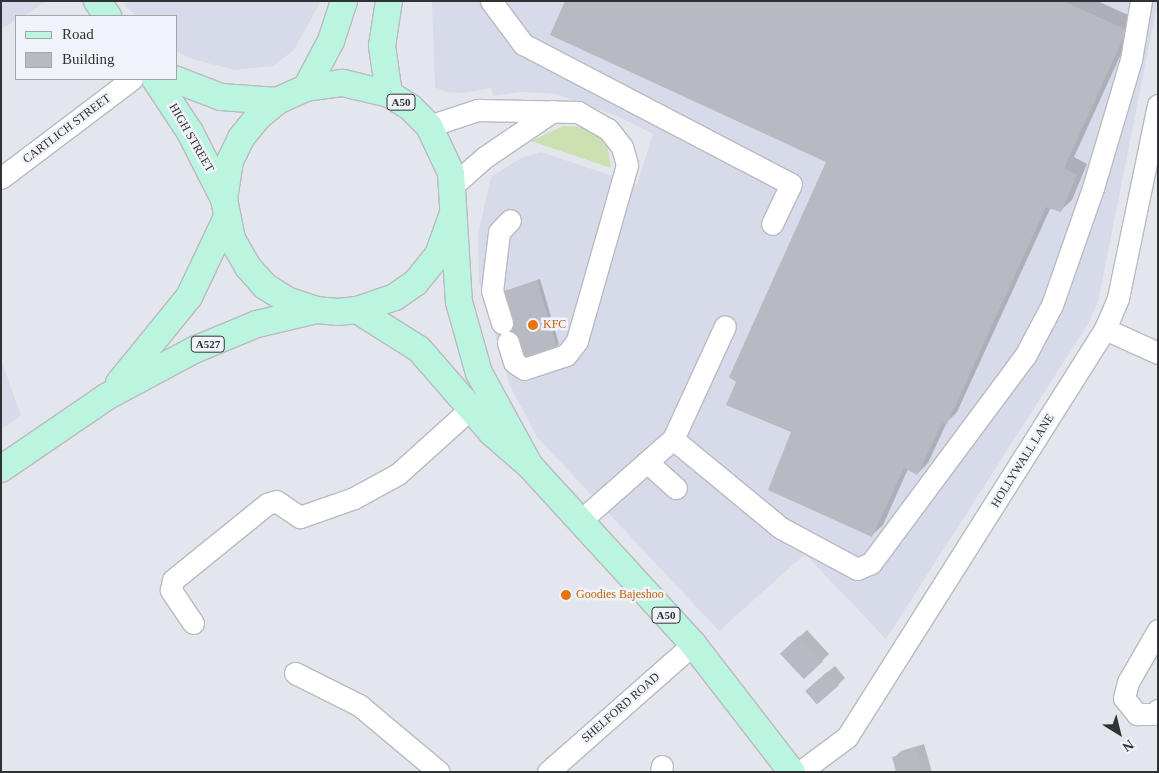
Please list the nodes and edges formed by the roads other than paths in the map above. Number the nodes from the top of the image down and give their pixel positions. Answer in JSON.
{"nodes":[{"id":1,"x":97,"y":1,"type":"edge"},
{"id":2,"x":344,"y":1,"type":"edge"},
{"id":3,"x":389,"y":1,"type":"edge"},
{"id":4,"x":491,"y":1,"type":"edge"},
{"id":5,"x":1142,"y":1,"type":"edge"},
{"id":6,"x":107,"y":15,"type":"edge"},
{"id":7,"x":131,"y":80,"type":"edge"},
{"id":8,"x":156,"y":80,"type":"edge"},
{"id":9,"x":177,"y":80,"type":"edge"},
{"id":10,"x":306,"y":88,"type":"junction"},
{"id":11,"x":389,"y":94,"type":"junction"},
{"id":12,"x":277,"y":101,"type":"junction"},
{"id":13,"x":1158,"y":105,"type":"edge"},
{"id":14,"x":553,"y":112,"type":"junction"},
{"id":15,"x":429,"y":126,"type":"junction"},
{"id":16,"x":1,"y":178,"type":"edge"},
{"id":17,"x":451,"y":187,"type":"junction"},
{"id":18,"x":225,"y":209,"type":"junction"},
{"id":19,"x":452,"y":216,"type":"junction"},
{"id":20,"x":510,"y":220,"type":"dead end"},
{"id":21,"x":772,"y":224,"type":"dead end"},
{"id":22,"x":317,"y":310,"type":"junction"},
{"id":23,"x":358,"y":310,"type":"junction"},
{"id":24,"x":726,"y":326,"type":"dead end"},
{"id":25,"x":1105,"y":329,"type":"junction"},
{"id":26,"x":1158,"y":353,"type":"edge"},
{"id":27,"x":106,"y":397,"type":"junction"},
{"id":28,"x":470,"y":409,"type":"junction"},
{"id":29,"x":673,"y":439,"type":"junction"},
{"id":30,"x":647,"y":462,"type":"junction"},
{"id":31,"x":530,"y":466,"type":"junction"},
{"id":32,"x":1,"y":469,"type":"edge"},
{"id":33,"x":676,"y":488,"type":"dead end"},
{"id":34,"x":580,"y":521,"type":"junction"},
{"id":35,"x":192,"y":623,"type":"dead end"},
{"id":36,"x":1158,"y":630,"type":"edge"},
{"id":37,"x":693,"y":644,"type":"junction"},
{"id":38,"x":295,"y":672,"type":"dead end"},
{"id":39,"x":1158,"y":710,"type":"edge"},
{"id":40,"x":439,"y":772,"type":"edge"},
{"id":41,"x":548,"y":772,"type":"edge"},
{"id":42,"x":792,"y":772,"type":"edge"},
{"id":43,"x":800,"y":772,"type":"edge"}],
"edges":[{"from":1,"to":6,"type":"main road"},
{"from":2,"to":10,"type":"main road"},
{"from":3,"to":11,"type":"main road"},
{"from":4,"to":21,"type":"street"},
{"from":5,"to":29,"type":"street"},
{"from":7,"to":16,"type":"street","name":"CARTLICH STREET"},
{"from":8,"to":18,"type":"main road","name":"HIGH STREET","number":"A50"},
{"from":9,"to":12,"type":"main road","number":"A50"},
{"from":10,"to":11,"type":"main road","number":"A50"},
{"from":10,"to":12,"type":"main road","number":"A50"},
{"from":11,"to":15,"type":"main road","number":"A50"},
{"from":12,"to":18,"type":"main road","number":"A50"},
{"from":13,"to":25,"type":"street","name":"HOLLYWALL LANE"},
{"from":14,"to":15,"type":"street"},
{"from":14,"to":17,"type":"street"},
{"from":14,"to":20,"type":"street"},
{"from":15,"to":17,"type":"main road","number":"A50"},
{"from":17,"to":19,"type":"main road","number":"A50"},
{"from":18,"to":22,"type":"main road","number":"A50"},
{"from":18,"to":27,"type":"main road","number":"A527"},
{"from":19,"to":23,"type":"main road","number":"A50"},
{"from":19,"to":31,"type":"main road"},
{"from":22,"to":23,"type":"main road","number":"A50"},
{"from":22,"to":27,"type":"main road","number":"A527"},
{"from":23,"to":28,"type":"main road","number":"A50"},
{"from":24,"to":29,"type":"street"},
{"from":25,"to":26,"type":"street"},
{"from":25,"to":43,"type":"street","name":"HOLLYWALL LANE"},
{"from":27,"to":32,"type":"main road","number":"A527"},
{"from":28,"to":31,"type":"main road","number":"A50"},
{"from":28,"to":35,"type":"street"},
{"from":29,"to":30,"type":"street"},
{"from":30,"to":33,"type":"street"},
{"from":30,"to":34,"type":"street"},
{"from":31,"to":34,"type":"main road","number":"A50"},
{"from":34,"to":37,"type":"main road","number":"A50"},
{"from":36,"to":39,"type":"street"},
{"from":37,"to":41,"type":"street","name":"SHELFORD ROAD"},
{"from":37,"to":42,"type":"main road","number":"A50"},
{"from":38,"to":40,"type":"street"}]}
